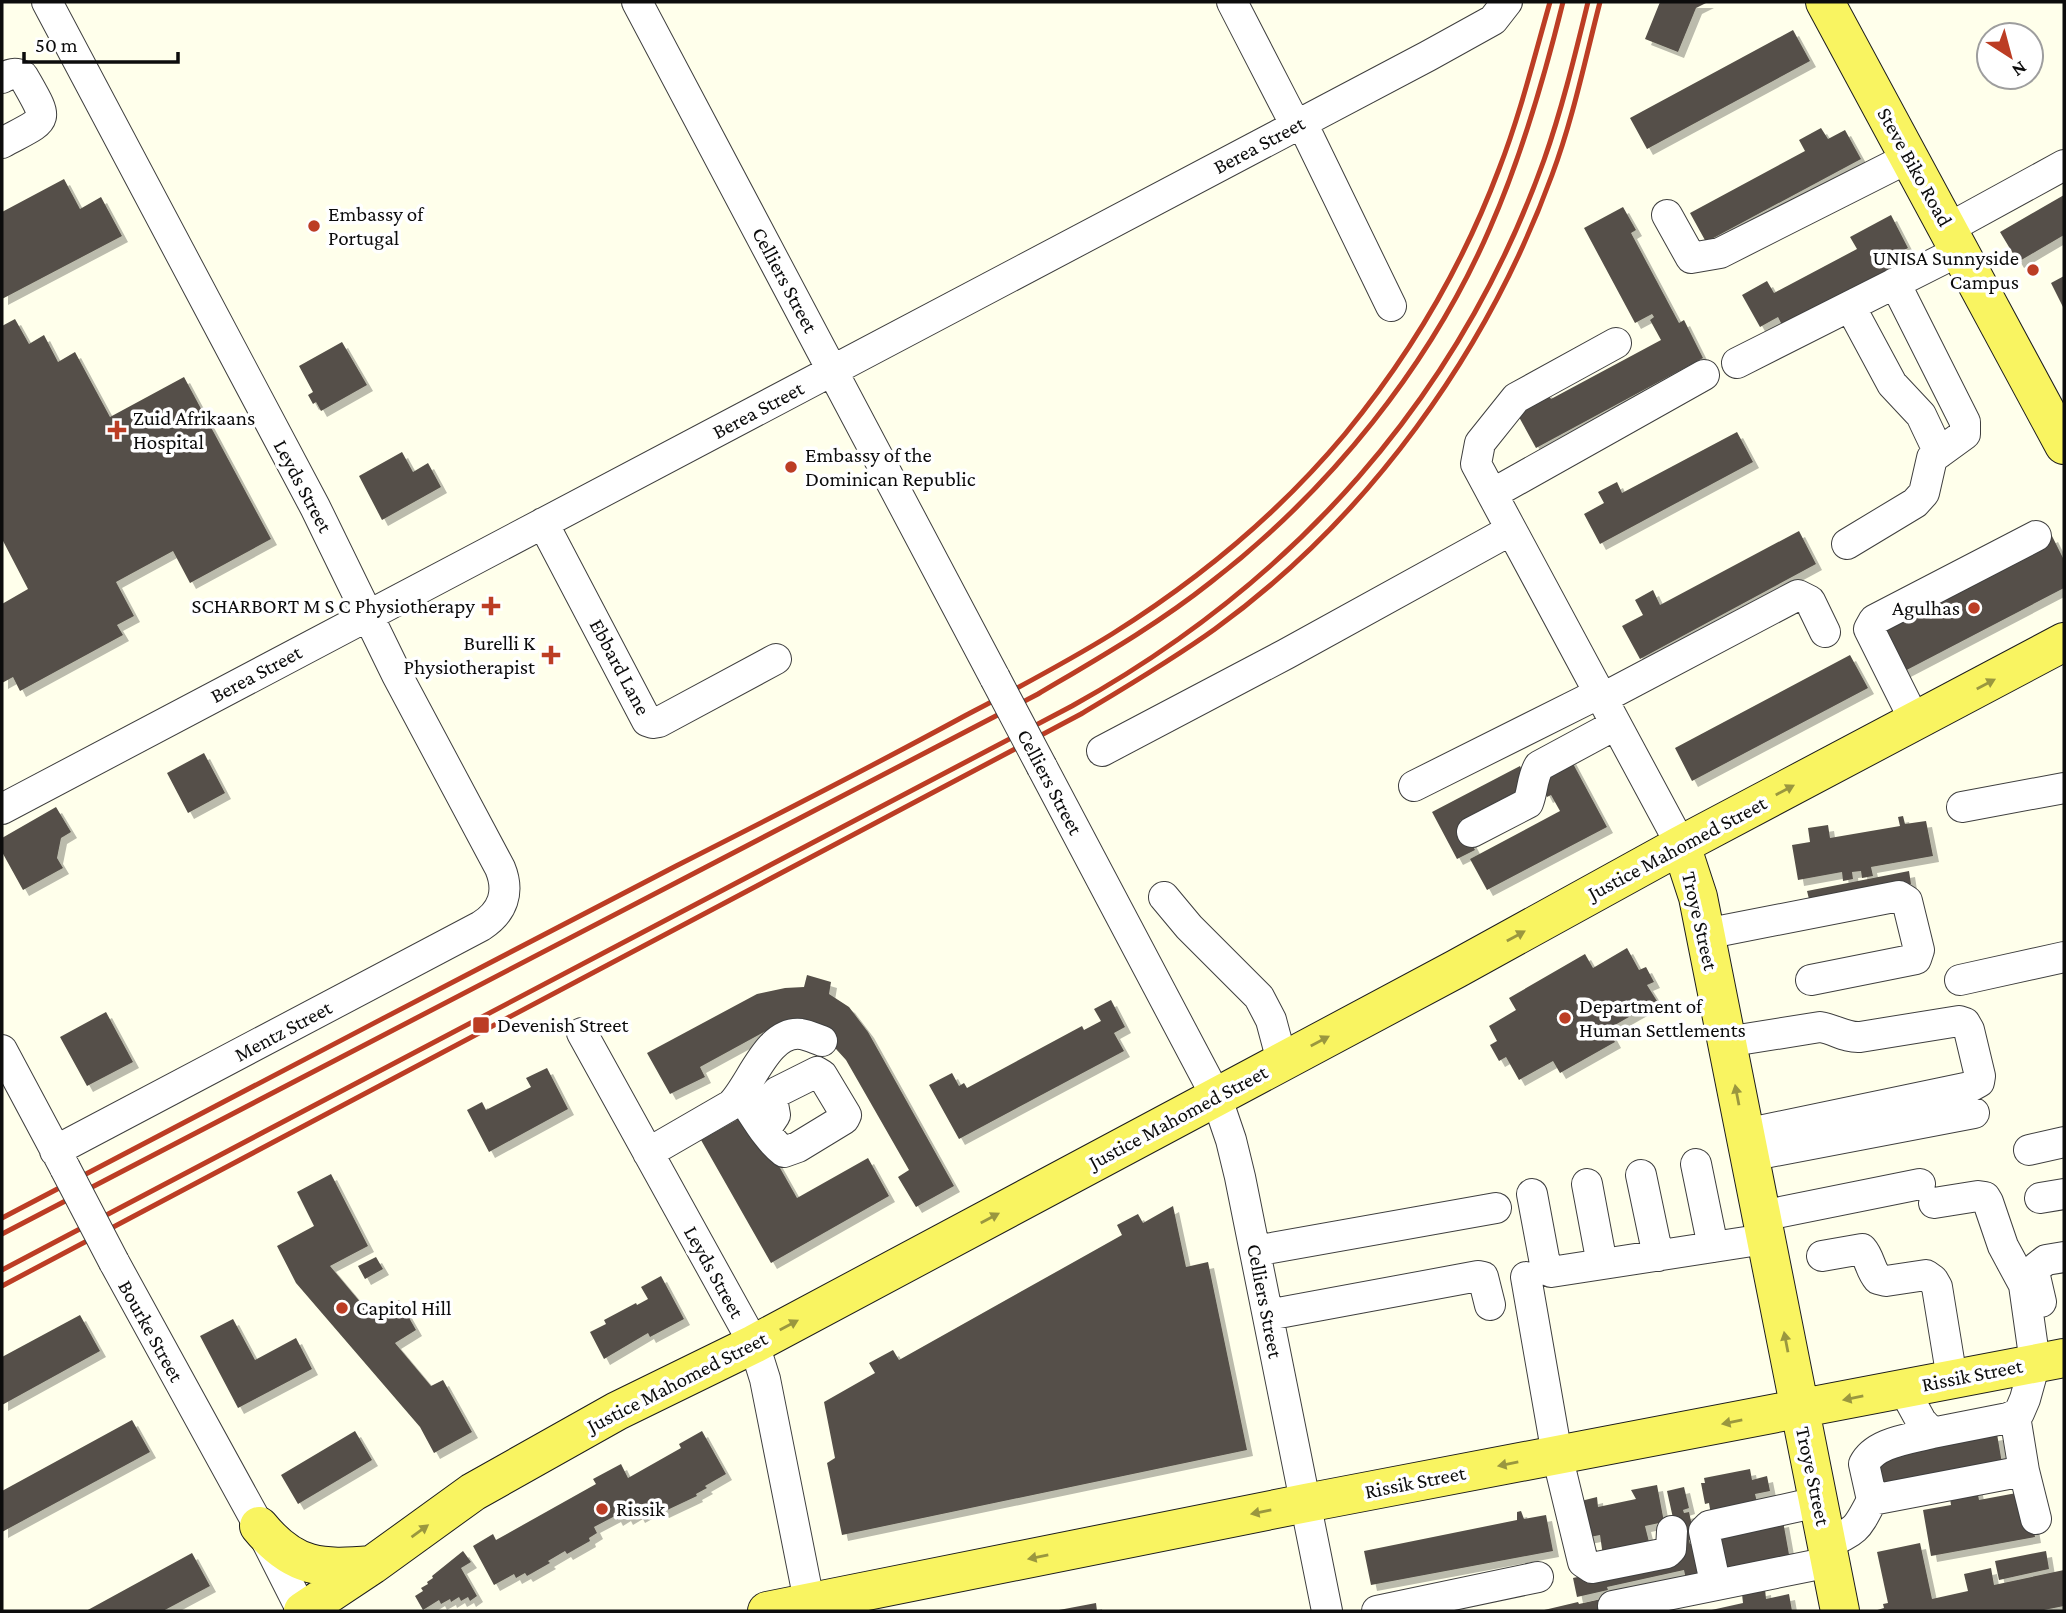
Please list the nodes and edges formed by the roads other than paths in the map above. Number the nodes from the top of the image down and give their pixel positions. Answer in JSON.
{"nodes":[{"id":1,"x":47,"y":2,"type":"edge"},
{"id":2,"x":636,"y":2,"type":"edge"},
{"id":3,"x":1232,"y":2,"type":"edge"},
{"id":4,"x":1507,"y":2,"type":"edge"},
{"id":5,"x":1825,"y":2,"type":"edge"},
{"id":6,"x":2,"y":78,"type":"edge"},
{"id":7,"x":1299,"y":125,"type":"junction"},
{"id":8,"x":2,"y":143,"type":"edge"},
{"id":9,"x":1910,"y":157,"type":"junction"},
{"id":10,"x":2064,"y":165,"type":"edge"},
{"id":11,"x":1667,"y":215,"type":"dead end"},
{"id":12,"x":1955,"y":239,"type":"junction"},
{"id":13,"x":1895,"y":283,"type":"junction"},
{"id":14,"x":1391,"y":306,"type":"dead end"},
{"id":15,"x":1850,"y":306,"type":"junction"},
{"id":16,"x":1616,"y":343,"type":"dead end"},
{"id":17,"x":1737,"y":363,"type":"dead end"},
{"id":18,"x":834,"y":370,"type":"junction"},
{"id":19,"x":1703,"y":374,"type":"dead end"},
{"id":20,"x":2064,"y":445,"type":"edge"},
{"id":21,"x":1939,"y":453,"type":"junction"},
{"id":22,"x":1492,"y":494,"type":"junction"},
{"id":23,"x":543,"y":523,"type":"junction"},
{"id":24,"x":1511,"y":530,"type":"junction"},
{"id":25,"x":2036,"y":536,"type":"dead end"},
{"id":26,"x":1847,"y":544,"type":"dead end"},
{"id":27,"x":368,"y":615,"type":"junction"},
{"id":28,"x":1825,"y":632,"type":"dead end"},
{"id":29,"x":2064,"y":642,"type":"edge"},
{"id":30,"x":776,"y":659,"type":"dead end"},
{"id":31,"x":1600,"y":696,"type":"junction"},
{"id":32,"x":1915,"y":721,"type":"junction"},
{"id":33,"x":1615,"y":725,"type":"junction"},
{"id":34,"x":1102,"y":751,"type":"dead end"},
{"id":35,"x":1414,"y":786,"type":"dead end"},
{"id":36,"x":2064,"y":788,"type":"edge"},
{"id":37,"x":1962,"y":807,"type":"dead end"},
{"id":38,"x":2,"y":809,"type":"edge"},
{"id":39,"x":1472,"y":832,"type":"dead end"},
{"id":40,"x":1681,"y":845,"type":"junction"},
{"id":41,"x":1164,"y":897,"type":"dead end"},
{"id":42,"x":503,"y":901,"type":"joint"},
{"id":43,"x":1705,"y":934,"type":"junction"},
{"id":44,"x":2064,"y":957,"type":"edge"},
{"id":45,"x":1811,"y":980,"type":"dead end"},
{"id":46,"x":1960,"y":980,"type":"dead end"},
{"id":47,"x":582,"y":1034,"type":"dead end"},
{"id":48,"x":822,"y":1041,"type":"dead end"},
{"id":49,"x":1726,"y":1042,"type":"junction"},
{"id":50,"x":2,"y":1050,"type":"edge"},
{"id":51,"x":1282,"y":1061,"type":"junction"},
{"id":52,"x":741,"y":1096,"type":"junction"},
{"id":53,"x":1216,"y":1096,"type":"junction"},
{"id":54,"x":1974,"y":1113,"type":"dead end"},
{"id":55,"x":765,"y":1130,"type":"dead end"},
{"id":56,"x":2064,"y":1143,"type":"edge"},
{"id":57,"x":1747,"y":1145,"type":"junction"},
{"id":58,"x":2029,"y":1150,"type":"dead end"},
{"id":59,"x":648,"y":1153,"type":"junction"},
{"id":60,"x":60,"y":1160,"type":"junction"},
{"id":61,"x":1696,"y":1164,"type":"dead end"},
{"id":62,"x":1641,"y":1175,"type":"dead end"},
{"id":63,"x":1587,"y":1184,"type":"dead end"},
{"id":64,"x":1532,"y":1194,"type":"dead end"},
{"id":65,"x":1496,"y":1208,"type":"dead end"},
{"id":66,"x":1763,"y":1227,"type":"junction"},
{"id":67,"x":1713,"y":1247,"type":"junction"},
{"id":68,"x":1255,"y":1251,"type":"junction"},
{"id":69,"x":1658,"y":1256,"type":"junction"},
{"id":70,"x":1822,"y":1256,"type":"dead end"},
{"id":71,"x":2064,"y":1256,"type":"edge"},
{"id":72,"x":1602,"y":1264,"type":"junction"},
{"id":73,"x":1526,"y":1277,"type":"dead end"},
{"id":74,"x":1490,"y":1305,"type":"dead end"},
{"id":75,"x":1268,"y":1315,"type":"junction"},
{"id":76,"x":754,"y":1344,"type":"junction"},
{"id":77,"x":2051,"y":1360,"type":"edge"},
{"id":78,"x":1952,"y":1379,"type":"junction"},
{"id":79,"x":1903,"y":1388,"type":"junction"},
{"id":80,"x":1799,"y":1409,"type":"junction"},
{"id":81,"x":2015,"y":1416,"type":"junction"},
{"id":82,"x":1932,"y":1433,"type":"junction"},
{"id":83,"x":1557,"y":1455,"type":"junction"},
{"id":84,"x":2024,"y":1471,"type":"junction"},
{"id":85,"x":1872,"y":1500,"type":"junction"},
{"id":86,"x":1818,"y":1502,"type":"junction"},
{"id":87,"x":1306,"y":1503,"type":"junction"},
{"id":88,"x":2036,"y":1519,"type":"dead end"},
{"id":89,"x":259,"y":1526,"type":"junction"},
{"id":90,"x":1672,"y":1531,"type":"dead end"},
{"id":91,"x":1828,"y":1552,"type":"junction"},
{"id":92,"x":372,"y":1565,"type":"junction"},
{"id":93,"x":1713,"y":1573,"type":"dead end"},
{"id":94,"x":1538,"y":1577,"type":"dead end"},
{"id":95,"x":318,"y":1606,"type":"edge"},
{"id":96,"x":1612,"y":1606,"type":"dead end"},
{"id":97,"x":810,"y":1607,"type":"edge"},
{"id":98,"x":767,"y":1611,"type":"edge"},
{"id":99,"x":1327,"y":1611,"type":"edge"},
{"id":100,"x":1377,"y":1611,"type":"edge"},
{"id":101,"x":1840,"y":1611,"type":"edge"}],
"edges":[{"from":1,"to":27,"type":"street","name":"Leyds Street"},
{"from":2,"to":18,"type":"street","name":"Celliers Street"},
{"from":3,"to":7,"type":"street"},
{"from":4,"to":7,"type":"street","name":"Berea Street"},
{"from":5,"to":9,"type":"main road","name":"Steve Biko Road"},
{"from":6,"to":8,"type":"street"},
{"from":7,"to":14,"type":"street"},
{"from":7,"to":18,"type":"street","name":"Berea Street"},
{"from":9,"to":11,"type":"street"},
{"from":9,"to":12,"type":"main road","name":"Steve Biko Road"},
{"from":10,"to":12,"type":"street"},
{"from":12,"to":13,"type":"street"},
{"from":12,"to":20,"type":"main road","name":"Steve Biko Road"},
{"from":13,"to":15,"type":"street"},
{"from":13,"to":21,"type":"street"},
{"from":15,"to":17,"type":"street"},
{"from":15,"to":21,"type":"street"},
{"from":16,"to":22,"type":"street","name":"Troye Street"},
{"from":18,"to":23,"type":"street","name":"Berea Street"},
{"from":18,"to":53,"type":"street","name":"Celliers Street","bridge":true},
{"from":19,"to":22,"type":"street"},
{"from":21,"to":26,"type":"street"},
{"from":22,"to":24,"type":"street","name":"Troye Street"},
{"from":23,"to":27,"type":"street","name":"Berea Street"},
{"from":23,"to":30,"type":"street","name":"Ebbard Lane"},
{"from":24,"to":31,"type":"street","name":"Troye Street"},
{"from":24,"to":34,"type":"street"},
{"from":25,"to":32,"type":"street"},
{"from":27,"to":38,"type":"street","name":"Berea Street"},
{"from":27,"to":42,"type":"street","name":"Leyds Street"},
{"from":28,"to":31,"type":"street"},
{"from":32,"to":29,"type":"main road","name":"Justice Mahomed Street","one_way":true},
{"from":31,"to":33,"type":"street","name":"Troye Street"},
{"from":31,"to":35,"type":"street"},
{"from":40,"to":32,"type":"main road","name":"Justice Mahomed Street","one_way":true},
{"from":33,"to":39,"type":"street"},
{"from":33,"to":40,"type":"street","name":"Troye Street"},
{"from":36,"to":37,"type":"street"},
{"from":40,"to":43,"type":"main road","name":"Troye Street"},
{"from":51,"to":40,"type":"main road","name":"Justice Mahomed Street","one_way":true},
{"from":41,"to":51,"type":"street"},
{"from":42,"to":60,"type":"street","name":"Mentz Street"},
{"from":43,"to":45,"type":"street"},
{"from":43,"to":49,"type":"main road","name":"Troye Street"},
{"from":44,"to":46,"type":"street"},
{"from":47,"to":59,"type":"street","name":"Leyds Street"},
{"from":48,"to":52,"type":"street"},
{"from":57,"to":49,"type":"main road","name":"Troye Street","one_way":true},
{"from":49,"to":57,"type":"street"},
{"from":50,"to":60,"type":"street","name":"Bourke Street"},
{"from":51,"to":53,"type":"main road","name":"Justice Mahomed Street"},
{"from":52,"to":55,"type":"street"},
{"from":52,"to":59,"type":"street"},
{"from":53,"to":68,"type":"street","name":"Celliers Street"},
{"from":76,"to":53,"type":"main road","name":"Justice Mahomed Street","one_way":true},
{"from":54,"to":57,"type":"street"},
{"from":56,"to":58,"type":"street"},
{"from":57,"to":66,"type":"main road","name":"Troye Street"},
{"from":59,"to":76,"type":"street","name":"Leyds Street"},
{"from":60,"to":89,"type":"street","name":"Bourke Street","bridge":true},
{"from":61,"to":67,"type":"street"},
{"from":62,"to":69,"type":"street"},
{"from":63,"to":72,"type":"street"},
{"from":64,"to":72,"type":"street"},
{"from":65,"to":68,"type":"street"},
{"from":66,"to":67,"type":"street"},
{"from":66,"to":77,"type":"street"},
{"from":80,"to":66,"type":"main road","name":"Troye Street","one_way":true},
{"from":67,"to":69,"type":"street"},
{"from":68,"to":75,"type":"street","name":"Celliers Street"},
{"from":69,"to":72,"type":"street"},
{"from":70,"to":78,"type":"street"},
{"from":71,"to":77,"type":"street"},
{"from":73,"to":83,"type":"street"},
{"from":74,"to":75,"type":"street"},
{"from":75,"to":87,"type":"street","name":"Celliers Street"},
{"from":92,"to":76,"type":"main road","name":"Justice Mahomed Street","one_way":true},
{"from":76,"to":97,"type":"street","name":"Leyds Street"},
{"from":77,"to":78,"type":"main road","name":"Rissik Street"},
{"from":77,"to":81,"type":"street"},
{"from":78,"to":79,"type":"main road","name":"Rissik Street"},
{"from":79,"to":80,"type":"main road","name":"Rissik Street","one_way":true},
{"from":79,"to":82,"type":"street"},
{"from":80,"to":83,"type":"main road","name":"Rissik Street","one_way":true},
{"from":80,"to":86,"type":"main road","name":"Troye Street"},
{"from":81,"to":82,"type":"street"},
{"from":81,"to":84,"type":"street"},
{"from":82,"to":85,"type":"street"},
{"from":83,"to":87,"type":"main road","name":"Rissik Street","one_way":true},
{"from":83,"to":90,"type":"street"},
{"from":84,"to":85,"type":"street"},
{"from":84,"to":88,"type":"street"},
{"from":85,"to":91,"type":"street"},
{"from":86,"to":91,"type":"main road","name":"Troye Street"},
{"from":86,"to":93,"type":"street"},
{"from":87,"to":97,"type":"main road","name":"Rissik Street","one_way":true},
{"from":87,"to":99,"type":"street","name":"Celliers Street"},
{"from":89,"to":92,"type":"main road"},
{"from":89,"to":95,"type":"street","name":"Bourke Street"},
{"from":91,"to":96,"type":"street"},
{"from":91,"to":101,"type":"main road","name":"Troye Street"},
{"from":92,"to":95,"type":"main road","name":"Justice Mahomed Street"},
{"from":94,"to":100,"type":"street"},
{"from":97,"to":98,"type":"main road","name":"Rissik Street"}]}
